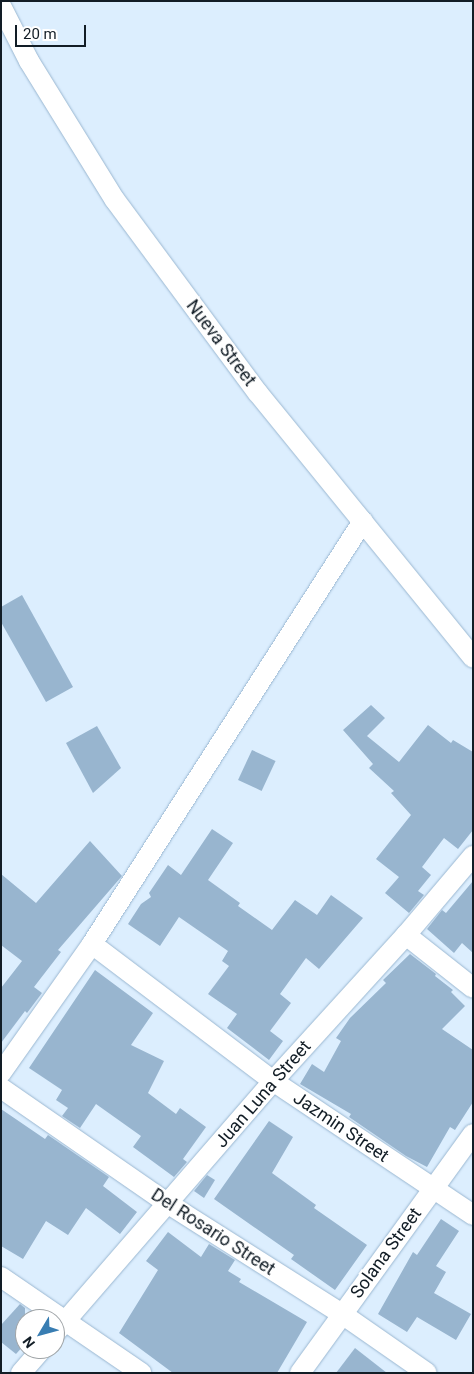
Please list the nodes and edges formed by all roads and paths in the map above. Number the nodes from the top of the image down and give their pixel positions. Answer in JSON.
{"nodes":[{"id":1,"x":1,"y":6,"type":"edge"},
{"id":2,"x":363,"y":521,"type":"junction"},
{"id":3,"x":473,"y":658,"type":"edge"},
{"id":4,"x":473,"y":856,"type":"edge"},
{"id":5,"x":406,"y":934,"type":"junction"},
{"id":6,"x":92,"y":944,"type":"junction"},
{"id":7,"x":473,"y":988,"type":"edge"},
{"id":8,"x":1,"y":1073,"type":"edge"},
{"id":9,"x":273,"y":1081,"type":"junction"},
{"id":10,"x":1,"y":1088,"type":"edge"},
{"id":11,"x":473,"y":1134,"type":"edge"},
{"id":12,"x":432,"y":1189,"type":"junction"},
{"id":13,"x":167,"y":1203,"type":"junction"},
{"id":14,"x":473,"y":1215,"type":"edge"},
{"id":15,"x":1,"y":1277,"type":"edge"},
{"id":16,"x":39,"y":1309,"type":"edge"},
{"id":17,"x":342,"y":1314,"type":"junction"},
{"id":18,"x":65,"y":1321,"type":"edge"},
{"id":19,"x":65,"y":1330,"type":"edge"},
{"id":20,"x":33,"y":1359,"type":"edge"},
{"id":21,"x":21,"y":1373,"type":"edge"},
{"id":22,"x":141,"y":1373,"type":"edge"},
{"id":23,"x":300,"y":1373,"type":"edge"},
{"id":24,"x":427,"y":1373,"type":"edge"}],
"edges":[{"from":1,"to":2,"type":"street","name":"Nueva Street"},
{"from":2,"to":3,"type":"street","name":"Nueva Street"},
{"from":2,"to":6,"type":"street"},
{"from":4,"to":5,"type":"street","name":"Juan Luna Street"},
{"from":5,"to":7,"type":"street"},
{"from":5,"to":9,"type":"street","name":"Juan Luna Street"},
{"from":6,"to":8,"type":"street"},
{"from":6,"to":9,"type":"street","name":"Jazmin Street"},
{"from":9,"to":12,"type":"street","name":"Jazmin Street"},
{"from":9,"to":13,"type":"street","name":"Juan Luna Street"},
{"from":10,"to":13,"type":"street","name":"Del Rosario Street"},
{"from":11,"to":12,"type":"street","name":"Solana Street"},
{"from":12,"to":14,"type":"street","name":"Jazmin Street"},
{"from":12,"to":17,"type":"street","name":"Solana Street"},
{"from":13,"to":17,"type":"street","name":"Del Rosario Street"},
{"from":13,"to":18,"type":"street","name":"Juan Luna Street"},
{"from":15,"to":16,"type":"street"},
{"from":17,"to":23,"type":"street","name":"Solana Street"},
{"from":17,"to":24,"type":"street","name":"Del Rosario Street"},
{"from":19,"to":22,"type":"street"},
{"from":20,"to":21,"type":"street"}]}
